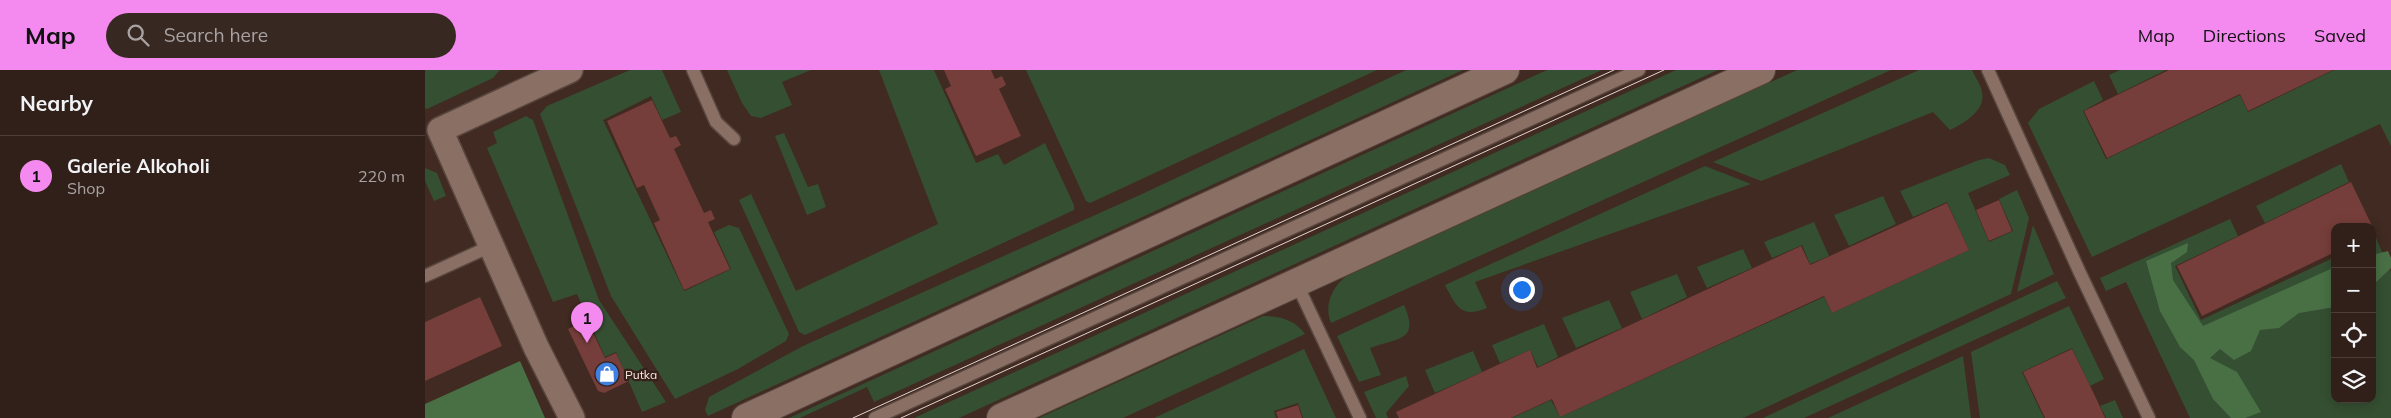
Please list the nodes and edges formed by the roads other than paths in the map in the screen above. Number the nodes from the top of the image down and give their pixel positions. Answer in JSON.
{"nodes":[{"id":1,"x":570,"y":70,"type":"edge"},
{"id":2,"x":693,"y":70,"type":"edge"},
{"id":3,"x":1505,"y":70,"type":"edge"},
{"id":4,"x":1639,"y":70,"type":"edge"},
{"id":5,"x":1761,"y":70,"type":"edge"},
{"id":6,"x":1988,"y":70,"type":"edge"},
{"id":7,"x":536,"y":77,"type":"edge"},
{"id":8,"x":432,"y":135,"type":"edge"},
{"id":9,"x":734,"y":139,"type":"dead end"},
{"id":10,"x":491,"y":246,"type":"junction"},
{"id":11,"x":425,"y":276,"type":"edge"},
{"id":12,"x":1296,"y":282,"type":"junction"},
{"id":13,"x":572,"y":418,"type":"edge"},
{"id":14,"x":746,"y":418,"type":"edge"},
{"id":15,"x":875,"y":418,"type":"edge"},
{"id":16,"x":1001,"y":418,"type":"edge"},
{"id":17,"x":1360,"y":418,"type":"edge"},
{"id":18,"x":2149,"y":418,"type":"edge"}],
"edges":[{"from":1,"to":7,"type":"street"},
{"from":2,"to":9,"type":"lane"},
{"from":3,"to":14,"type":"street"},
{"from":4,"to":15,"type":"lane"},
{"from":5,"to":12,"type":"street"},
{"from":6,"to":18,"type":"lane"},
{"from":7,"to":8,"type":"street"},
{"from":8,"to":10,"type":"street"},
{"from":10,"to":11,"type":"lane"},
{"from":10,"to":13,"type":"street"},
{"from":12,"to":16,"type":"street"},
{"from":12,"to":17,"type":"lane"}]}
